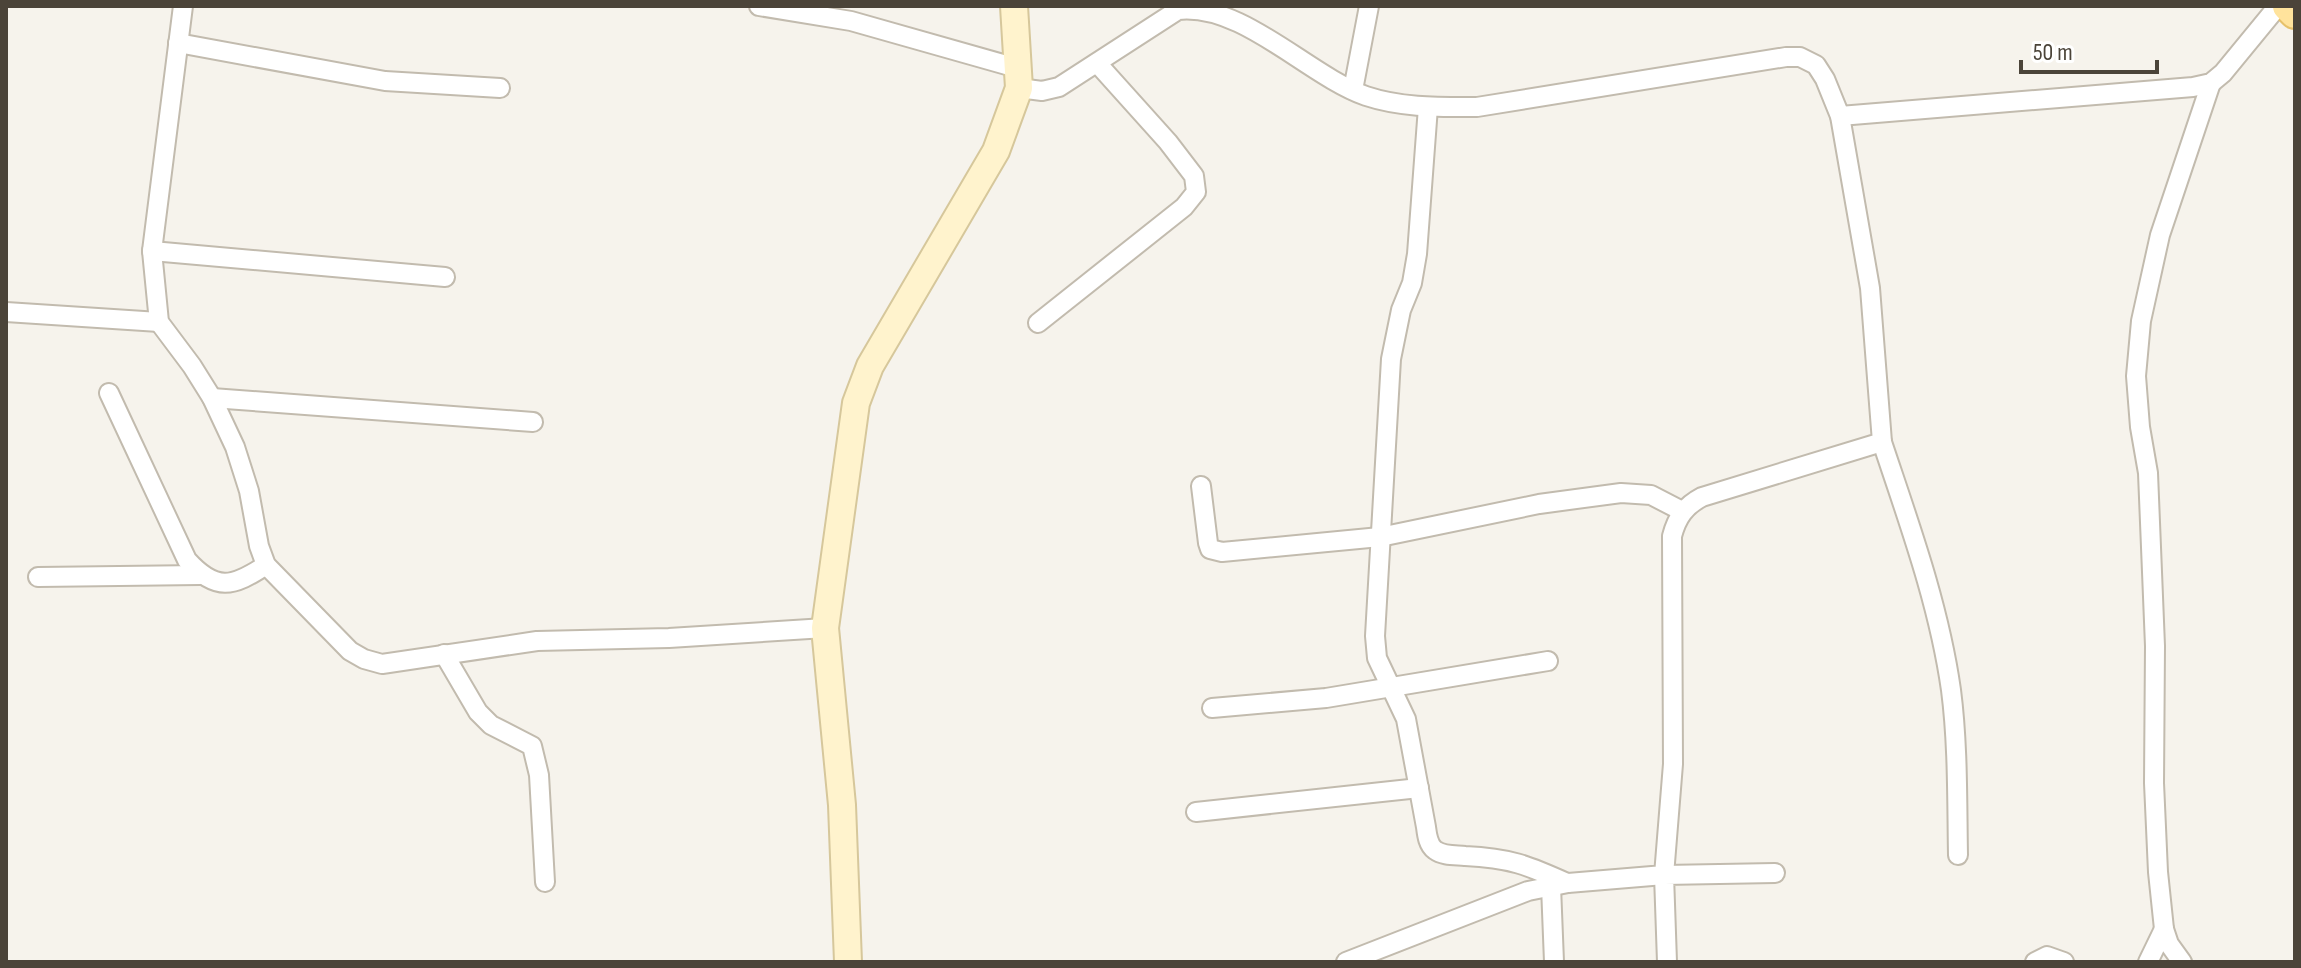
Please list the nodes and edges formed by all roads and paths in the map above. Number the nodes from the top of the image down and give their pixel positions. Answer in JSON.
{"nodes":[{"id":1,"x":183,"y":6,"type":"edge"},
{"id":2,"x":759,"y":6,"type":"edge"},
{"id":3,"x":1014,"y":6,"type":"edge"},
{"id":4,"x":1369,"y":6,"type":"edge"},
{"id":5,"x":2278,"y":6,"type":"edge"},
{"id":6,"x":2288,"y":6,"type":"edge"},
{"id":7,"x":2295,"y":13,"type":"edge"},
{"id":8,"x":178,"y":43,"type":"junction"},
{"id":9,"x":1097,"y":63,"type":"junction"},
{"id":10,"x":1018,"y":78,"type":"junction"},
{"id":11,"x":2211,"y":83,"type":"junction"},
{"id":12,"x":500,"y":88,"type":"dead end"},
{"id":13,"x":1353,"y":90,"type":"junction"},
{"id":14,"x":1428,"y":107,"type":"junction"},
{"id":15,"x":1840,"y":116,"type":"junction"},
{"id":16,"x":152,"y":251,"type":"junction"},
{"id":17,"x":445,"y":277,"type":"dead end"},
{"id":18,"x":6,"y":312,"type":"edge"},
{"id":19,"x":159,"y":322,"type":"junction"},
{"id":20,"x":1038,"y":323,"type":"dead end"},
{"id":21,"x":109,"y":393,"type":"dead end"},
{"id":22,"x":212,"y":398,"type":"junction"},
{"id":23,"x":533,"y":422,"type":"dead end"},
{"id":24,"x":1882,"y":442,"type":"junction"},
{"id":25,"x":1201,"y":486,"type":"dead end"},
{"id":26,"x":1682,"y":511,"type":"junction"},
{"id":27,"x":1380,"y":537,"type":"junction"},
{"id":28,"x":266,"y":565,"type":"junction"},
{"id":29,"x":200,"y":575,"type":"junction"},
{"id":30,"x":38,"y":577,"type":"dead end"},
{"id":31,"x":825,"y":628,"type":"junction"},
{"id":32,"x":444,"y":654,"type":"junction"},
{"id":33,"x":1548,"y":661,"type":"dead end"},
{"id":34,"x":1392,"y":688,"type":"junction"},
{"id":35,"x":1212,"y":708,"type":"dead end"},
{"id":36,"x":1419,"y":788,"type":"junction"},
{"id":37,"x":1196,"y":812,"type":"dead end"},
{"id":38,"x":1958,"y":855,"type":"dead end"},
{"id":39,"x":1775,"y":873,"type":"dead end"},
{"id":40,"x":1664,"y":875,"type":"junction"},
{"id":41,"x":545,"y":882,"type":"dead end"},
{"id":42,"x":1560,"y":885,"type":"junction"},
{"id":43,"x":2164,"y":929,"type":"junction"},
{"id":44,"x":848,"y":962,"type":"edge"},
{"id":45,"x":1346,"y":962,"type":"edge"},
{"id":46,"x":1554,"y":962,"type":"edge"},
{"id":47,"x":1667,"y":962,"type":"edge"},
{"id":48,"x":2035,"y":962,"type":"edge"},
{"id":49,"x":2064,"y":962,"type":"edge"},
{"id":50,"x":2148,"y":962,"type":"edge"},
{"id":51,"x":2182,"y":962,"type":"edge"}],
"edges":[{"from":1,"to":8,"type":"street"},
{"from":2,"to":10,"type":"street"},
{"from":3,"to":10,"type":"street"},
{"from":4,"to":13,"type":"street"},
{"from":5,"to":11,"type":"street"},
{"from":6,"to":7,"type":"main road"},
{"from":8,"to":12,"type":"street"},
{"from":8,"to":16,"type":"street"},
{"from":9,"to":10,"type":"street"},
{"from":9,"to":13,"type":"street"},
{"from":9,"to":20,"type":"street"},
{"from":10,"to":31,"type":"street"},
{"from":11,"to":15,"type":"street"},
{"from":11,"to":43,"type":"street"},
{"from":13,"to":14,"type":"street"},
{"from":14,"to":15,"type":"street"},
{"from":14,"to":27,"type":"street"},
{"from":15,"to":24,"type":"street"},
{"from":16,"to":17,"type":"street"},
{"from":16,"to":19,"type":"street"},
{"from":18,"to":19,"type":"street"},
{"from":19,"to":22,"type":"street"},
{"from":21,"to":29,"type":"street"},
{"from":22,"to":23,"type":"street"},
{"from":22,"to":28,"type":"street"},
{"from":24,"to":26,"type":"street"},
{"from":24,"to":38,"type":"street"},
{"from":25,"to":27,"type":"street"},
{"from":26,"to":27,"type":"street"},
{"from":26,"to":40,"type":"street"},
{"from":27,"to":34,"type":"street"},
{"from":28,"to":29,"type":"street"},
{"from":28,"to":32,"type":"street"},
{"from":29,"to":30,"type":"street"},
{"from":31,"to":32,"type":"street"},
{"from":31,"to":44,"type":"street"},
{"from":32,"to":41,"type":"street"},
{"from":33,"to":34,"type":"street"},
{"from":34,"to":35,"type":"street"},
{"from":34,"to":36,"type":"street"},
{"from":36,"to":37,"type":"street"},
{"from":36,"to":42,"type":"street"},
{"from":39,"to":40,"type":"street"},
{"from":40,"to":42,"type":"street"},
{"from":40,"to":47,"type":"street"},
{"from":42,"to":45,"type":"street"},
{"from":42,"to":46,"type":"street"},
{"from":43,"to":50,"type":"street"},
{"from":43,"to":51,"type":"street"},
{"from":48,"to":49,"type":"street"}]}
